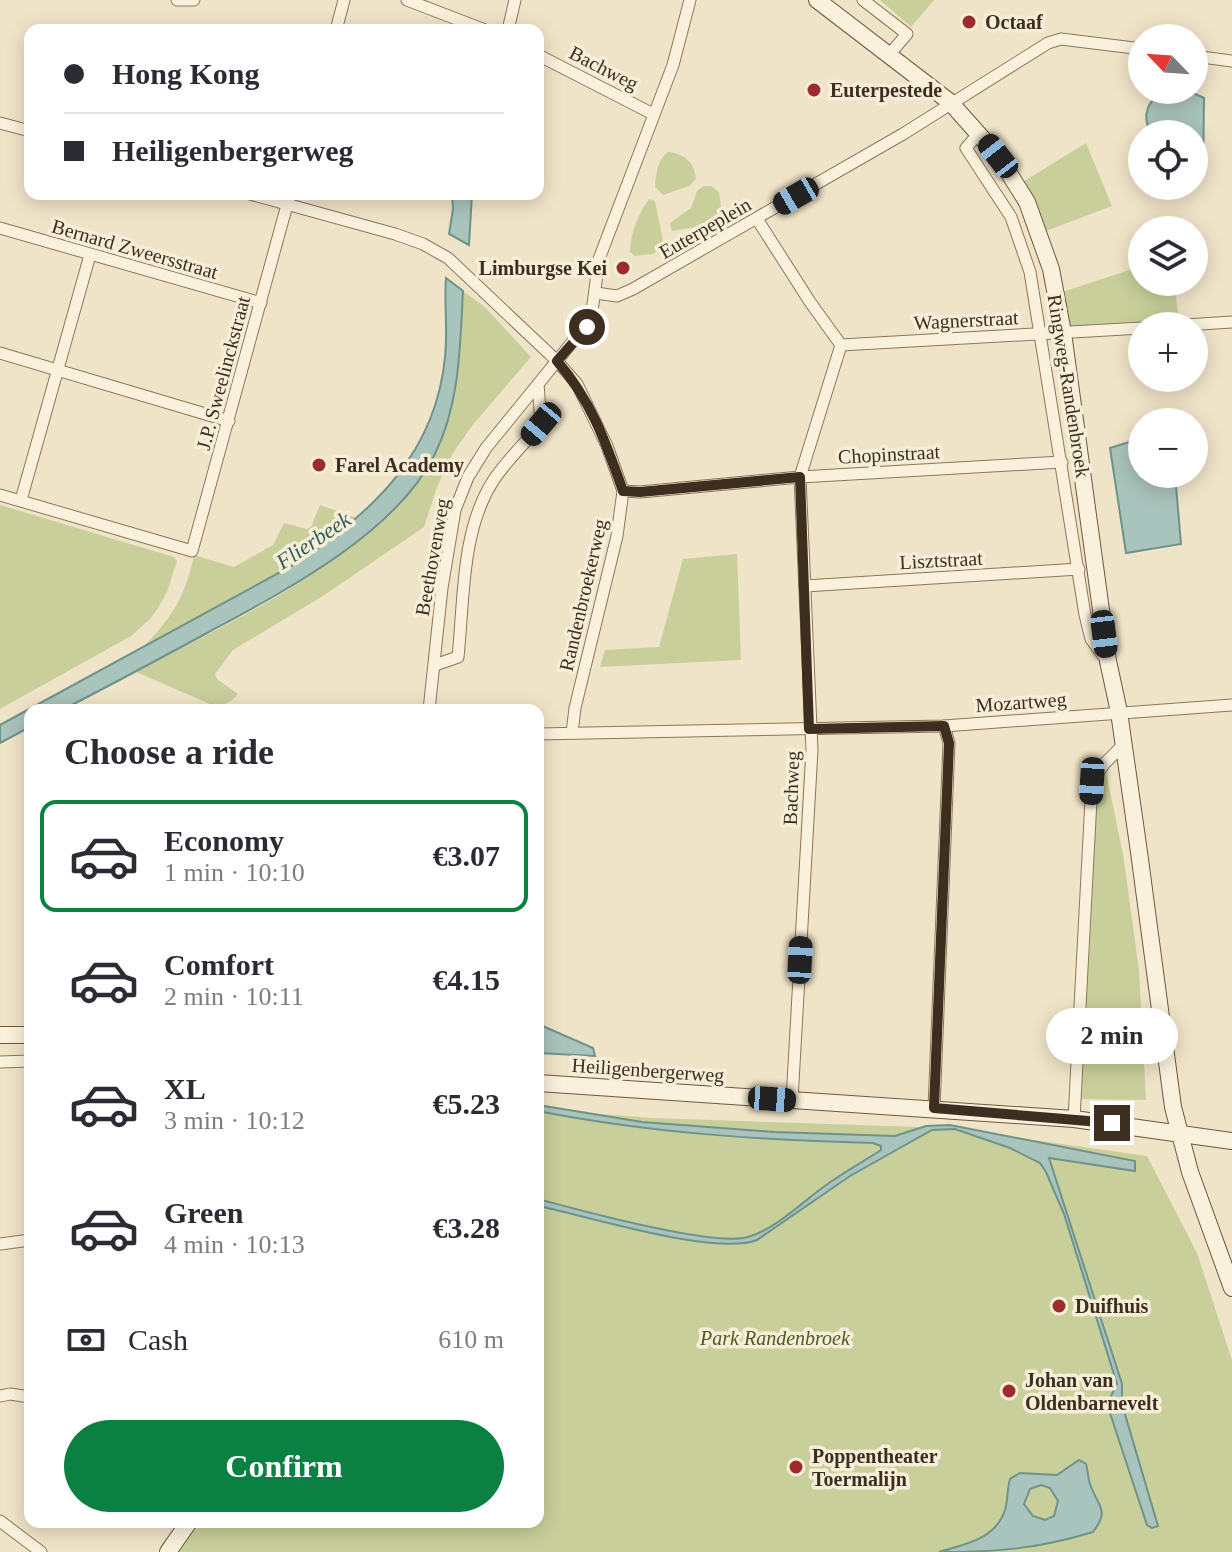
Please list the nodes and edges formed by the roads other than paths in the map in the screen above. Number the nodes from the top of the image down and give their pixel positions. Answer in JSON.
{"nodes":[{"id":1,"x":177,"y":0,"type":"edge"},
{"id":2,"x":194,"y":0,"type":"edge"},
{"id":3,"x":344,"y":0,"type":"edge"},
{"id":4,"x":515,"y":0,"type":"edge"},
{"id":5,"x":690,"y":0,"type":"edge"},
{"id":6,"x":817,"y":0,"type":"edge"},
{"id":7,"x":863,"y":0,"type":"edge"},
{"id":8,"x":411,"y":2,"type":"edge"},
{"id":9,"x":338,"y":24,"type":"edge"},
{"id":10,"x":469,"y":24,"type":"edge"},
{"id":11,"x":509,"y":24,"type":"edge"},
{"id":12,"x":1128,"y":47,"type":"edge"},
{"id":13,"x":888,"y":56,"type":"junction"},
{"id":14,"x":544,"y":58,"type":"edge"},
{"id":15,"x":1208,"y":58,"type":"edge"},
{"id":16,"x":1232,"y":61,"type":"edge"},
{"id":17,"x":950,"y":102,"type":"junction"},
{"id":18,"x":653,"y":114,"type":"junction"},
{"id":19,"x":0,"y":123,"type":"edge"},
{"id":20,"x":24,"y":129,"type":"edge"},
{"id":21,"x":979,"y":133,"type":"junction"},
{"id":22,"x":289,"y":200,"type":"edge"},
{"id":23,"x":292,"y":200,"type":"edge"},
{"id":24,"x":757,"y":219,"type":"junction"},
{"id":25,"x":0,"y":228,"type":"edge"},
{"id":26,"x":90,"y":255,"type":"junction"},
{"id":27,"x":596,"y":293,"type":"junction"},
{"id":28,"x":261,"y":303,"type":"junction"},
{"id":29,"x":1232,"y":322,"type":"edge"},
{"id":30,"x":1208,"y":324,"type":"edge"},
{"id":31,"x":1128,"y":329,"type":"edge"},
{"id":32,"x":1063,"y":333,"type":"junction"},
{"id":33,"x":1040,"y":334,"type":"junction"},
{"id":34,"x":841,"y":345,"type":"junction"},
{"id":35,"x":0,"y":353,"type":"edge"},
{"id":36,"x":557,"y":361,"type":"junction"},
{"id":37,"x":57,"y":370,"type":"junction"},
{"id":38,"x":538,"y":384,"type":"junction"},
{"id":39,"x":229,"y":421,"type":"junction"},
{"id":40,"x":1062,"y":462,"type":"junction"},
{"id":41,"x":800,"y":477,"type":"junction"},
{"id":42,"x":623,"y":491,"type":"junction"},
{"id":43,"x":0,"y":495,"type":"edge"},
{"id":44,"x":21,"y":500,"type":"junction"},
{"id":45,"x":1079,"y":569,"type":"junction"},
{"id":46,"x":805,"y":586,"type":"junction"},
{"id":47,"x":1108,"y":661,"type":"junction"},
{"id":48,"x":435,"y":665,"type":"junction"},
{"id":49,"x":430,"y":704,"type":"edge"},
{"id":50,"x":1232,"y":705,"type":"edge"},
{"id":51,"x":1119,"y":712,"type":"junction"},
{"id":52,"x":944,"y":726,"type":"junction"},
{"id":53,"x":809,"y":729,"type":"junction"},
{"id":54,"x":572,"y":733,"type":"junction"},
{"id":55,"x":544,"y":734,"type":"edge"},
{"id":56,"x":1123,"y":745,"type":"junction"},
{"id":57,"x":0,"y":1035,"type":"edge"},
{"id":58,"x":24,"y":1035,"type":"edge"},
{"id":59,"x":24,"y":1061,"type":"edge"},
{"id":60,"x":0,"y":1062,"type":"edge"},
{"id":61,"x":544,"y":1083,"type":"edge"},
{"id":62,"x":792,"y":1100,"type":"junction"},
{"id":63,"x":934,"y":1108,"type":"junction"},
{"id":64,"x":1074,"y":1119,"type":"junction"},
{"id":65,"x":1180,"y":1135,"type":"junction"},
{"id":66,"x":1232,"y":1141,"type":"edge"},
{"id":67,"x":24,"y":1241,"type":"edge"},
{"id":68,"x":0,"y":1244,"type":"edge"},
{"id":69,"x":1232,"y":1288,"type":"edge"},
{"id":70,"x":0,"y":1396,"type":"edge"},
{"id":71,"x":24,"y":1396,"type":"edge"},
{"id":72,"x":0,"y":1521,"type":"edge"},
{"id":73,"x":185,"y":1528,"type":"edge"},
{"id":74,"x":41,"y":1552,"type":"edge"},
{"id":75,"x":168,"y":1552,"type":"edge"}],
"edges":[{"from":1,"to":2,"type":"street"},
{"from":3,"to":9,"type":"street"},
{"from":4,"to":11,"type":"street"},
{"from":5,"to":18,"type":"street"},
{"from":6,"to":13,"type":"main road","name":"Ringweg-Randenbroek"},
{"from":7,"to":13,"type":"street"},
{"from":8,"to":10,"type":"street"},
{"from":12,"to":17,"type":"street","name":"Euterpeplein"},
{"from":13,"to":17,"type":"main road","name":"Ringweg-Randenbroek"},
{"from":14,"to":18,"type":"street","name":"Bachweg"},
{"from":15,"to":16,"type":"street"},
{"from":17,"to":21,"type":"main road","name":"Ringweg-Randenbroek"},
{"from":17,"to":24,"type":"street","name":"Euterpeplein"},
{"from":18,"to":27,"type":"street"},
{"from":19,"to":20,"type":"street"},
{"from":21,"to":32,"type":"main road","name":"Ringweg-Randenbroek"},
{"from":21,"to":33,"type":"street","name":"Ringweg-Randenbroek"},
{"from":22,"to":28,"type":"street","name":"J.P. Sweelinckstraat"},
{"from":23,"to":36,"type":"street","name":"Randenbroekerweg"},
{"from":24,"to":27,"type":"street","name":"Euterpeplein"},
{"from":24,"to":34,"type":"street"},
{"from":25,"to":26,"type":"street","name":"Bernard Zweersstraat"},
{"from":26,"to":28,"type":"street","name":"Bernard Zweersstraat"},
{"from":26,"to":37,"type":"street"},
{"from":27,"to":36,"type":"street"},
{"from":28,"to":39,"type":"street","name":"J.P. Sweelinckstraat"},
{"from":29,"to":30,"type":"street"},
{"from":31,"to":32,"type":"street","name":"Wagnerstraat"},
{"from":32,"to":33,"type":"street","name":"Wagnerstraat"},
{"from":32,"to":47,"type":"main road","name":"Ringweg-Randenbroek"},
{"from":33,"to":34,"type":"street","name":"Wagnerstraat"},
{"from":33,"to":40,"type":"street","name":"Ringweg-Randenbroek"},
{"from":34,"to":41,"type":"street","name":"Bachweg"},
{"from":35,"to":37,"type":"street"},
{"from":36,"to":38,"type":"street","name":"Beethovenweg"},
{"from":36,"to":42,"type":"street","name":"Randenbroekerweg"},
{"from":37,"to":39,"type":"street"},
{"from":37,"to":44,"type":"street"},
{"from":38,"to":48,"type":"street","name":"Beethovenweg"},
{"from":38,"to":48,"type":"street","name":"Beethovenweg"},
{"from":39,"to":44,"type":"street","name":"J.P. Sweelinckstraat"},
{"from":40,"to":41,"type":"street","name":"Chopinstraat"},
{"from":40,"to":45,"type":"street","name":"Ringweg-Randenbroek"},
{"from":41,"to":42,"type":"street","name":"Chopinstraat"},
{"from":41,"to":46,"type":"street","name":"Bachweg"},
{"from":42,"to":54,"type":"street","name":"Randenbroekerweg"},
{"from":43,"to":44,"type":"street"},
{"from":45,"to":46,"type":"street","name":"Lisztstraat"},
{"from":45,"to":47,"type":"street","name":"Ringweg-Randenbroek"},
{"from":46,"to":53,"type":"street","name":"Bachweg"},
{"from":47,"to":51,"type":"main road","name":"Ringweg-Randenbroek"},
{"from":48,"to":49,"type":"street","name":"Beethovenweg"},
{"from":50,"to":51,"type":"street","name":"Mozartweg"},
{"from":51,"to":52,"type":"street","name":"Mozartweg"},
{"from":51,"to":56,"type":"main road","name":"Ringweg-Randenbroek"},
{"from":52,"to":53,"type":"street","name":"Mozartweg"},
{"from":52,"to":63,"type":"street"},
{"from":53,"to":54,"type":"street","name":"Mozartweg"},
{"from":53,"to":62,"type":"street","name":"Bachweg"},
{"from":54,"to":55,"type":"street"},
{"from":56,"to":64,"type":"street"},
{"from":56,"to":65,"type":"main road","name":"Ringweg-Randenbroek"},
{"from":57,"to":58,"type":"main road"},
{"from":59,"to":60,"type":"street"},
{"from":61,"to":62,"type":"main road","name":"Heiligenbergerweg"},
{"from":62,"to":63,"type":"main road","name":"Heiligenbergerweg"},
{"from":63,"to":64,"type":"main road","name":"Heiligenbergerweg"},
{"from":64,"to":65,"type":"main road","name":"Heiligenbergerweg"},
{"from":65,"to":66,"type":"main road","name":"Heiligenbergerweg"},
{"from":65,"to":69,"type":"main road","name":"Ringweg-Randenbroek"},
{"from":67,"to":68,"type":"street"},
{"from":70,"to":71,"type":"street"},
{"from":72,"to":74,"type":"street"},
{"from":73,"to":75,"type":"main road"}]}
